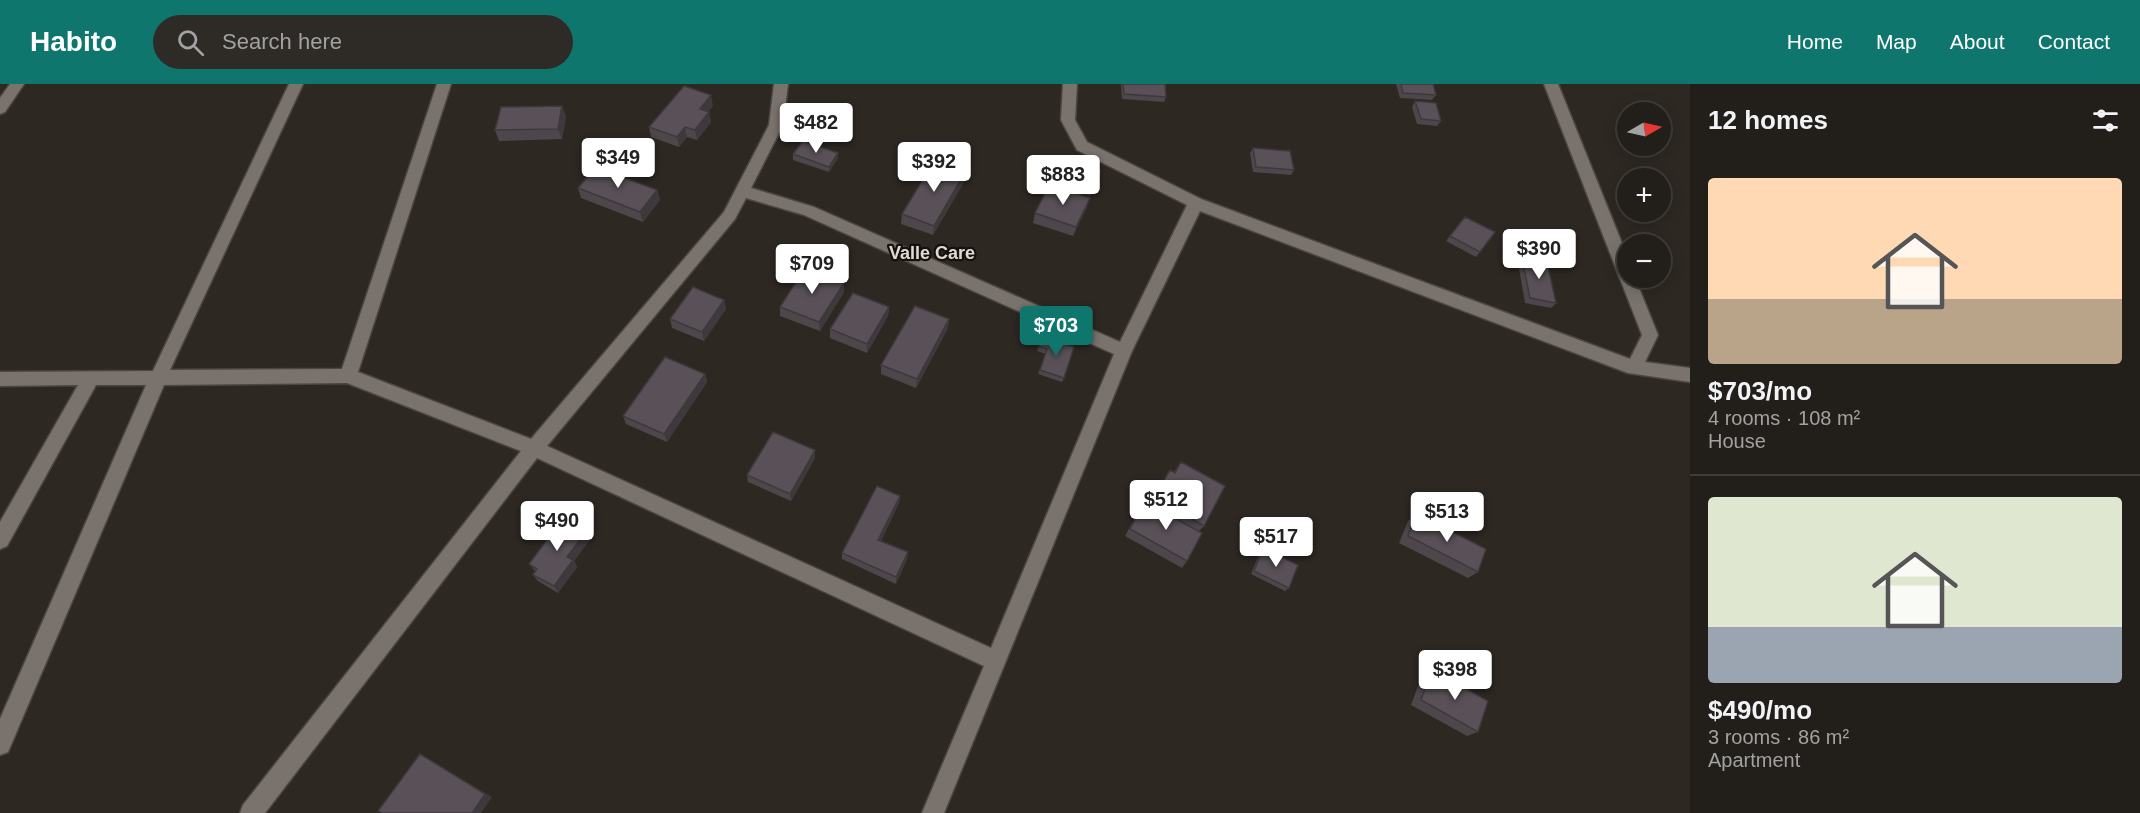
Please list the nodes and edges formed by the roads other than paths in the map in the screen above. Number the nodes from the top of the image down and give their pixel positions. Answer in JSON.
{"nodes":[{"id":1,"x":17,"y":84,"type":"edge"},
{"id":2,"x":296,"y":84,"type":"edge"},
{"id":3,"x":444,"y":84,"type":"edge"},
{"id":4,"x":781,"y":84,"type":"edge"},
{"id":5,"x":1070,"y":84,"type":"edge"},
{"id":6,"x":1551,"y":84,"type":"edge"},
{"id":7,"x":0,"y":109,"type":"edge"},
{"id":8,"x":742,"y":191,"type":"junction"},
{"id":9,"x":1196,"y":203,"type":"junction"},
{"id":10,"x":1124,"y":351,"type":"junction"},
{"id":11,"x":1634,"y":368,"type":"junction"},
{"id":12,"x":1690,"y":375,"type":"edge"},
{"id":13,"x":348,"y":376,"type":"junction"},
{"id":14,"x":158,"y":378,"type":"junction"},
{"id":15,"x":0,"y":379,"type":"edge"},
{"id":16,"x":91,"y":379,"type":"junction"},
{"id":17,"x":534,"y":448,"type":"junction"},
{"id":18,"x":0,"y":540,"type":"edge"},
{"id":19,"x":996,"y":661,"type":"junction"},
{"id":20,"x":0,"y":744,"type":"edge"},
{"id":21,"x":251,"y":813,"type":"edge"},
{"id":22,"x":933,"y":813,"type":"edge"}],
"edges":[{"from":1,"to":7,"type":"street"},
{"from":2,"to":14,"type":"street"},
{"from":3,"to":13,"type":"street"},
{"from":4,"to":8,"type":"street"},
{"from":5,"to":9,"type":"street"},
{"from":6,"to":11,"type":"street"},
{"from":8,"to":10,"type":"street"},
{"from":8,"to":17,"type":"street"},
{"from":9,"to":10,"type":"street"},
{"from":9,"to":11,"type":"street"},
{"from":10,"to":19,"type":"street"},
{"from":11,"to":12,"type":"street"},
{"from":13,"to":14,"type":"street"},
{"from":13,"to":17,"type":"street"},
{"from":14,"to":16,"type":"street"},
{"from":14,"to":20,"type":"street"},
{"from":15,"to":16,"type":"street"},
{"from":16,"to":18,"type":"street"},
{"from":17,"to":19,"type":"street"},
{"from":17,"to":21,"type":"street"},
{"from":19,"to":22,"type":"street"}]}
